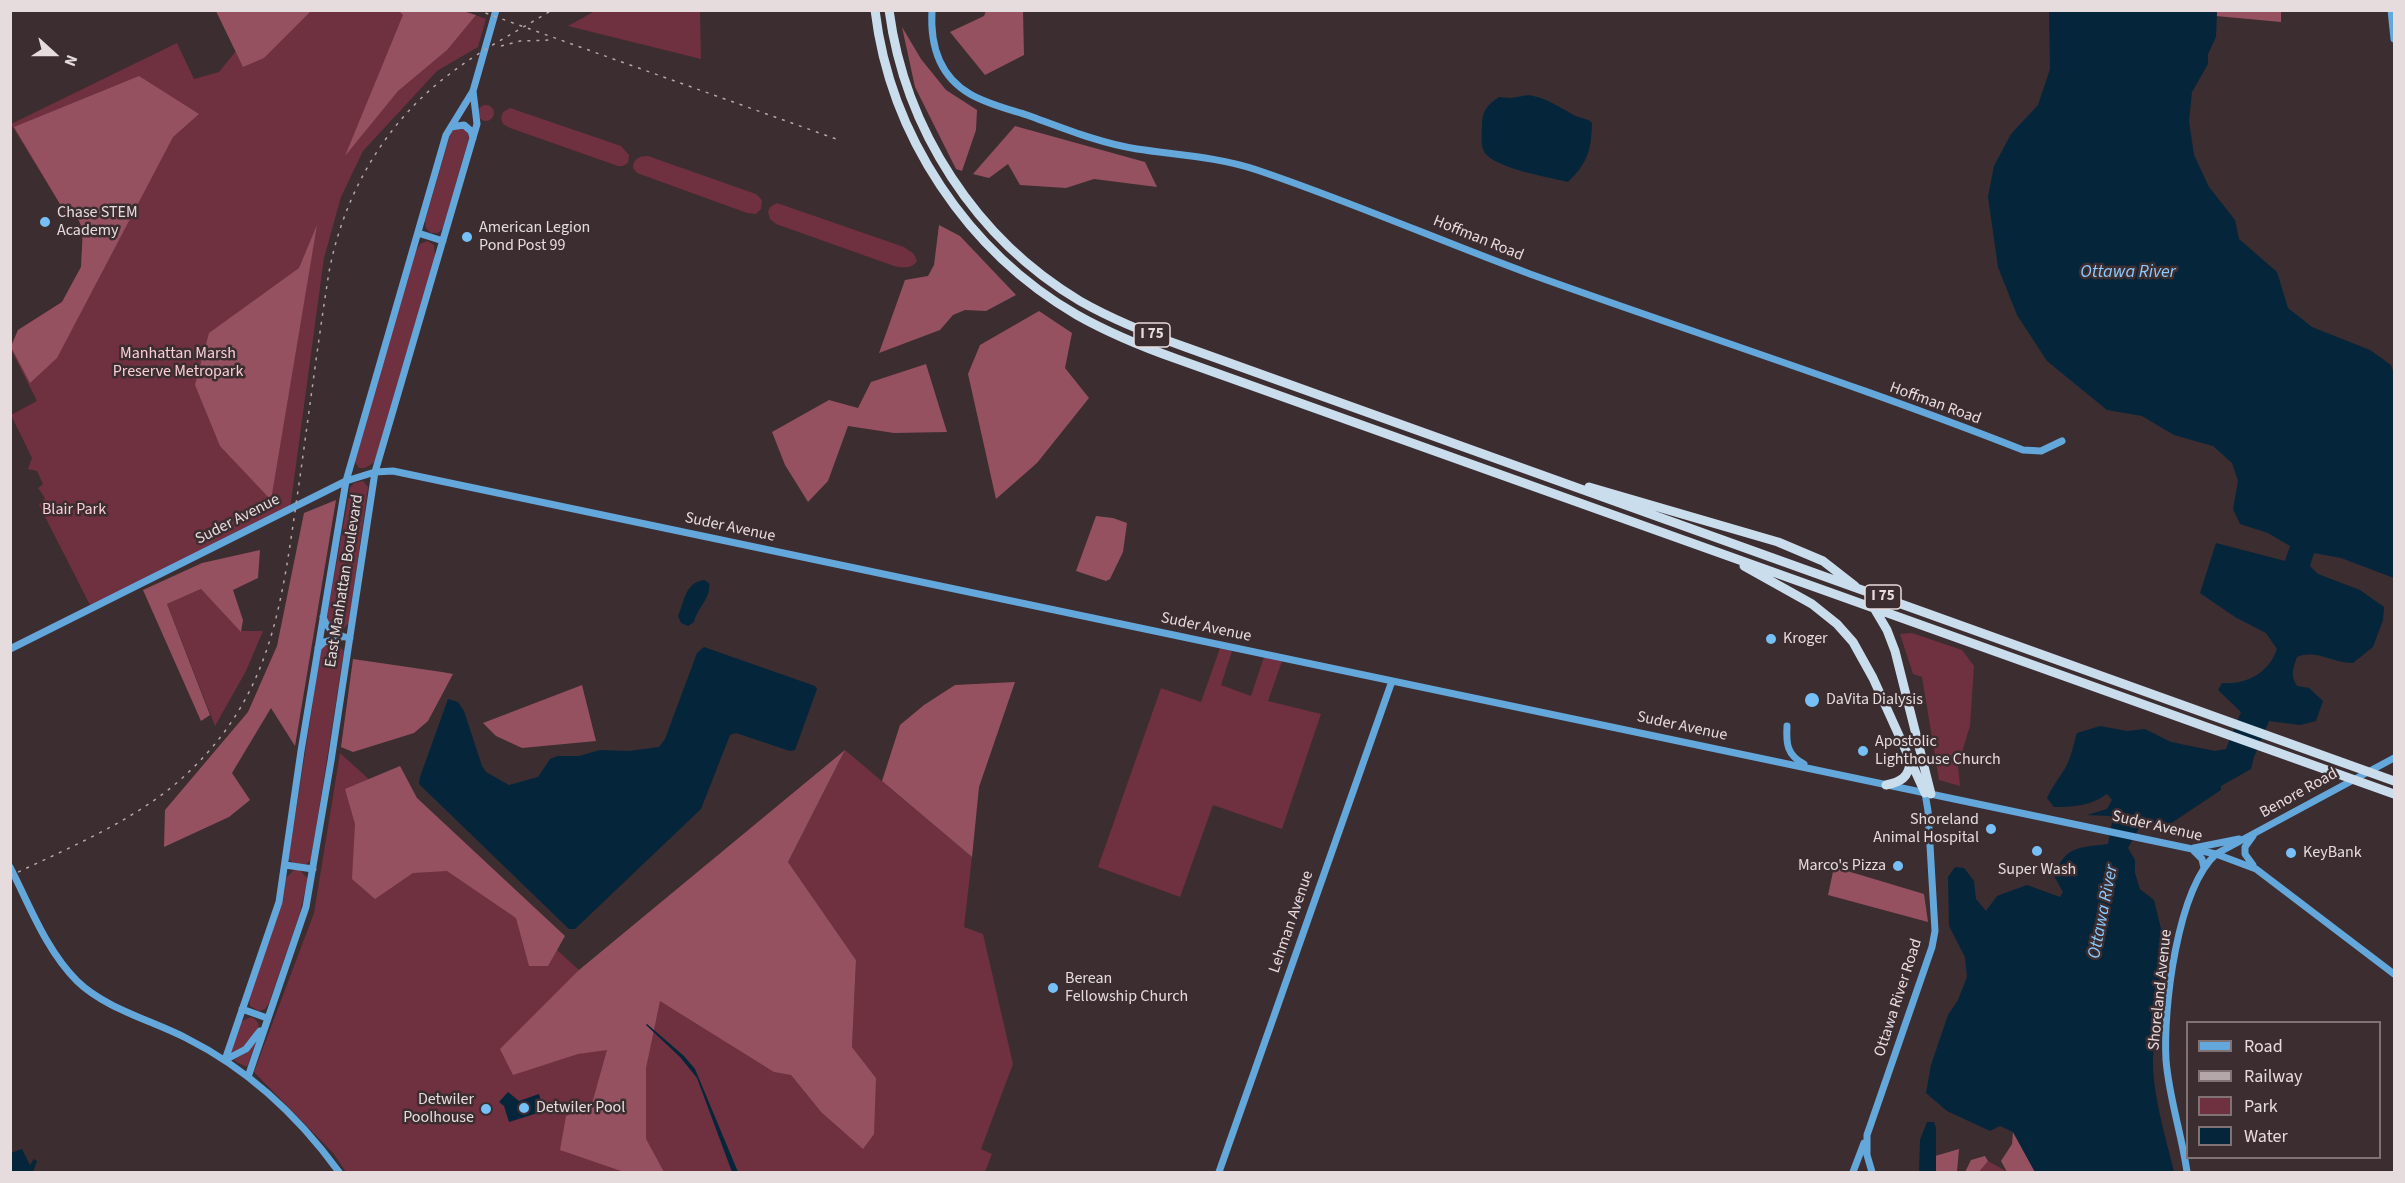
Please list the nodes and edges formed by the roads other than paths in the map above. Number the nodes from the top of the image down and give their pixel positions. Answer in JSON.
{"nodes":[{"id":1,"x":496,"y":10,"type":"edge"},
{"id":2,"x":875,"y":10,"type":"edge"},
{"id":3,"x":889,"y":10,"type":"edge"},
{"id":4,"x":932,"y":10,"type":"edge"},
{"id":5,"x":2391,"y":10,"type":"edge"},
{"id":6,"x":2394,"y":39,"type":"edge"},
{"id":7,"x":473,"y":91,"type":"junction"},
{"id":8,"x":451,"y":127,"type":"junction"},
{"id":9,"x":473,"y":138,"type":"junction"},
{"id":10,"x":418,"y":233,"type":"junction"},
{"id":11,"x":443,"y":241,"type":"junction"},
{"id":12,"x":2062,"y":441,"type":"dead end"},
{"id":13,"x":375,"y":472,"type":"junction"},
{"id":14,"x":1532,"y":472,"type":"junction"},
{"id":15,"x":346,"y":481,"type":"junction"},
{"id":16,"x":1724,"y":554,"type":"junction"},
{"id":17,"x":322,"y":617,"type":"junction"},
{"id":18,"x":346,"y":638,"type":"junction"},
{"id":19,"x":317,"y":649,"type":"junction"},
{"id":20,"x":10,"y":650,"type":"edge"},
{"id":21,"x":1392,"y":681,"type":"junction"},
{"id":22,"x":1787,"y":726,"type":"dead end"},
{"id":23,"x":2394,"y":758,"type":"edge"},
{"id":24,"x":1910,"y":762,"type":"junction"},
{"id":25,"x":1812,"y":768,"type":"junction"},
{"id":26,"x":2394,"y":781,"type":"edge"},
{"id":27,"x":1886,"y":785,"type":"junction"},
{"id":28,"x":1928,"y":793,"type":"junction"},
{"id":29,"x":2394,"y":795,"type":"edge"},
{"id":30,"x":2257,"y":832,"type":"junction"},
{"id":31,"x":2248,"y":837,"type":"junction"},
{"id":32,"x":2191,"y":848,"type":"junction"},
{"id":33,"x":2216,"y":854,"type":"junction"},
{"id":34,"x":285,"y":865,"type":"junction"},
{"id":35,"x":10,"y":867,"type":"edge"},
{"id":36,"x":2204,"y":868,"type":"junction"},
{"id":37,"x":313,"y":869,"type":"junction"},
{"id":38,"x":2256,"y":869,"type":"junction"},
{"id":39,"x":2394,"y":974,"type":"edge"},
{"id":40,"x":242,"y":1009,"type":"junction"},
{"id":41,"x":267,"y":1018,"type":"junction"},
{"id":42,"x":225,"y":1060,"type":"junction"},
{"id":43,"x":248,"y":1077,"type":"junction"},
{"id":44,"x":1865,"y":1160,"type":"edge"},
{"id":45,"x":339,"y":1173,"type":"edge"},
{"id":46,"x":1219,"y":1173,"type":"edge"},
{"id":47,"x":1853,"y":1173,"type":"edge"},
{"id":48,"x":2187,"y":1173,"type":"edge"}],
"edges":[{"from":1,"to":7,"type":"street","name":"East Manhattan Boulevard"},
{"from":2,"to":16,"type":"highway","number":"I 75"},
{"from":3,"to":14,"type":"highway","number":"I 75"},
{"from":4,"to":12,"type":"street","name":"Hoffman Road"},
{"from":5,"to":6,"type":"street"},
{"from":7,"to":8,"type":"street","name":"East Manhattan Boulevard"},
{"from":7,"to":9,"type":"street","name":"East Manhattan Boulevard"},
{"from":8,"to":9,"type":"street"},
{"from":8,"to":10,"type":"street","name":"East Manhattan Boulevard"},
{"from":9,"to":11,"type":"street","name":"East Manhattan Boulevard"},
{"from":10,"to":11,"type":"street"},
{"from":10,"to":15,"type":"street","name":"East Manhattan Boulevard"},
{"from":11,"to":13,"type":"street","name":"East Manhattan Boulevard"},
{"from":13,"to":15,"type":"street","name":"Suder Avenue"},
{"from":13,"to":18,"type":"street","name":"East Manhattan Boulevard"},
{"from":13,"to":21,"type":"street","name":"Suder Avenue"},
{"from":14,"to":26,"type":"highway","number":"I 75"},
{"from":14,"to":28,"type":"highway"},
{"from":15,"to":17,"type":"street","name":"East Manhattan Boulevard"},
{"from":15,"to":20,"type":"street","name":"Suder Avenue"},
{"from":16,"to":24,"type":"highway"},
{"from":16,"to":29,"type":"highway","number":"I 75"},
{"from":17,"to":18,"type":"street"},
{"from":17,"to":19,"type":"street","name":"East Manhattan Boulevard"},
{"from":18,"to":19,"type":"street"},
{"from":18,"to":37,"type":"street","name":"East Manhattan Boulevard"},
{"from":19,"to":34,"type":"street","name":"East Manhattan Boulevard"},
{"from":21,"to":25,"type":"street","name":"Suder Avenue"},
{"from":21,"to":46,"type":"street","name":"Lehman Avenue"},
{"from":22,"to":25,"type":"street"},
{"from":23,"to":30,"type":"street","name":"Benore Road"},
{"from":24,"to":27,"type":"highway"},
{"from":24,"to":28,"type":"highway"},
{"from":25,"to":27,"type":"street","name":"Suder Avenue"},
{"from":27,"to":28,"type":"street","name":"Suder Avenue"},
{"from":28,"to":32,"type":"street","name":"Suder Avenue"},
{"from":28,"to":44,"type":"street","name":"Ottawa River Road"},
{"from":30,"to":31,"type":"street","name":"Benore Road"},
{"from":30,"to":38,"type":"street"},
{"from":31,"to":32,"type":"street"},
{"from":31,"to":33,"type":"street","name":"Benore Road"},
{"from":32,"to":33,"type":"street","name":"Suder Avenue"},
{"from":32,"to":36,"type":"street"},
{"from":33,"to":36,"type":"street","name":"Shoreland Avenue"},
{"from":33,"to":38,"type":"street","name":"Suder Avenue"},
{"from":34,"to":37,"type":"street"},
{"from":34,"to":40,"type":"street","name":"East Manhattan Boulevard"},
{"from":35,"to":42,"type":"street"},
{"from":36,"to":48,"type":"street","name":"Shoreland Avenue"},
{"from":37,"to":41,"type":"street","name":"East Manhattan Boulevard"},
{"from":38,"to":39,"type":"street","name":"Suder Avenue"},
{"from":40,"to":41,"type":"street"},
{"from":40,"to":42,"type":"street","name":"East Manhattan Boulevard"},
{"from":41,"to":42,"type":"street"},
{"from":41,"to":43,"type":"street","name":"East Manhattan Boulevard"},
{"from":42,"to":43,"type":"street"},
{"from":43,"to":45,"type":"street"},
{"from":44,"to":47,"type":"street","name":"Ottawa River Road"}]}
